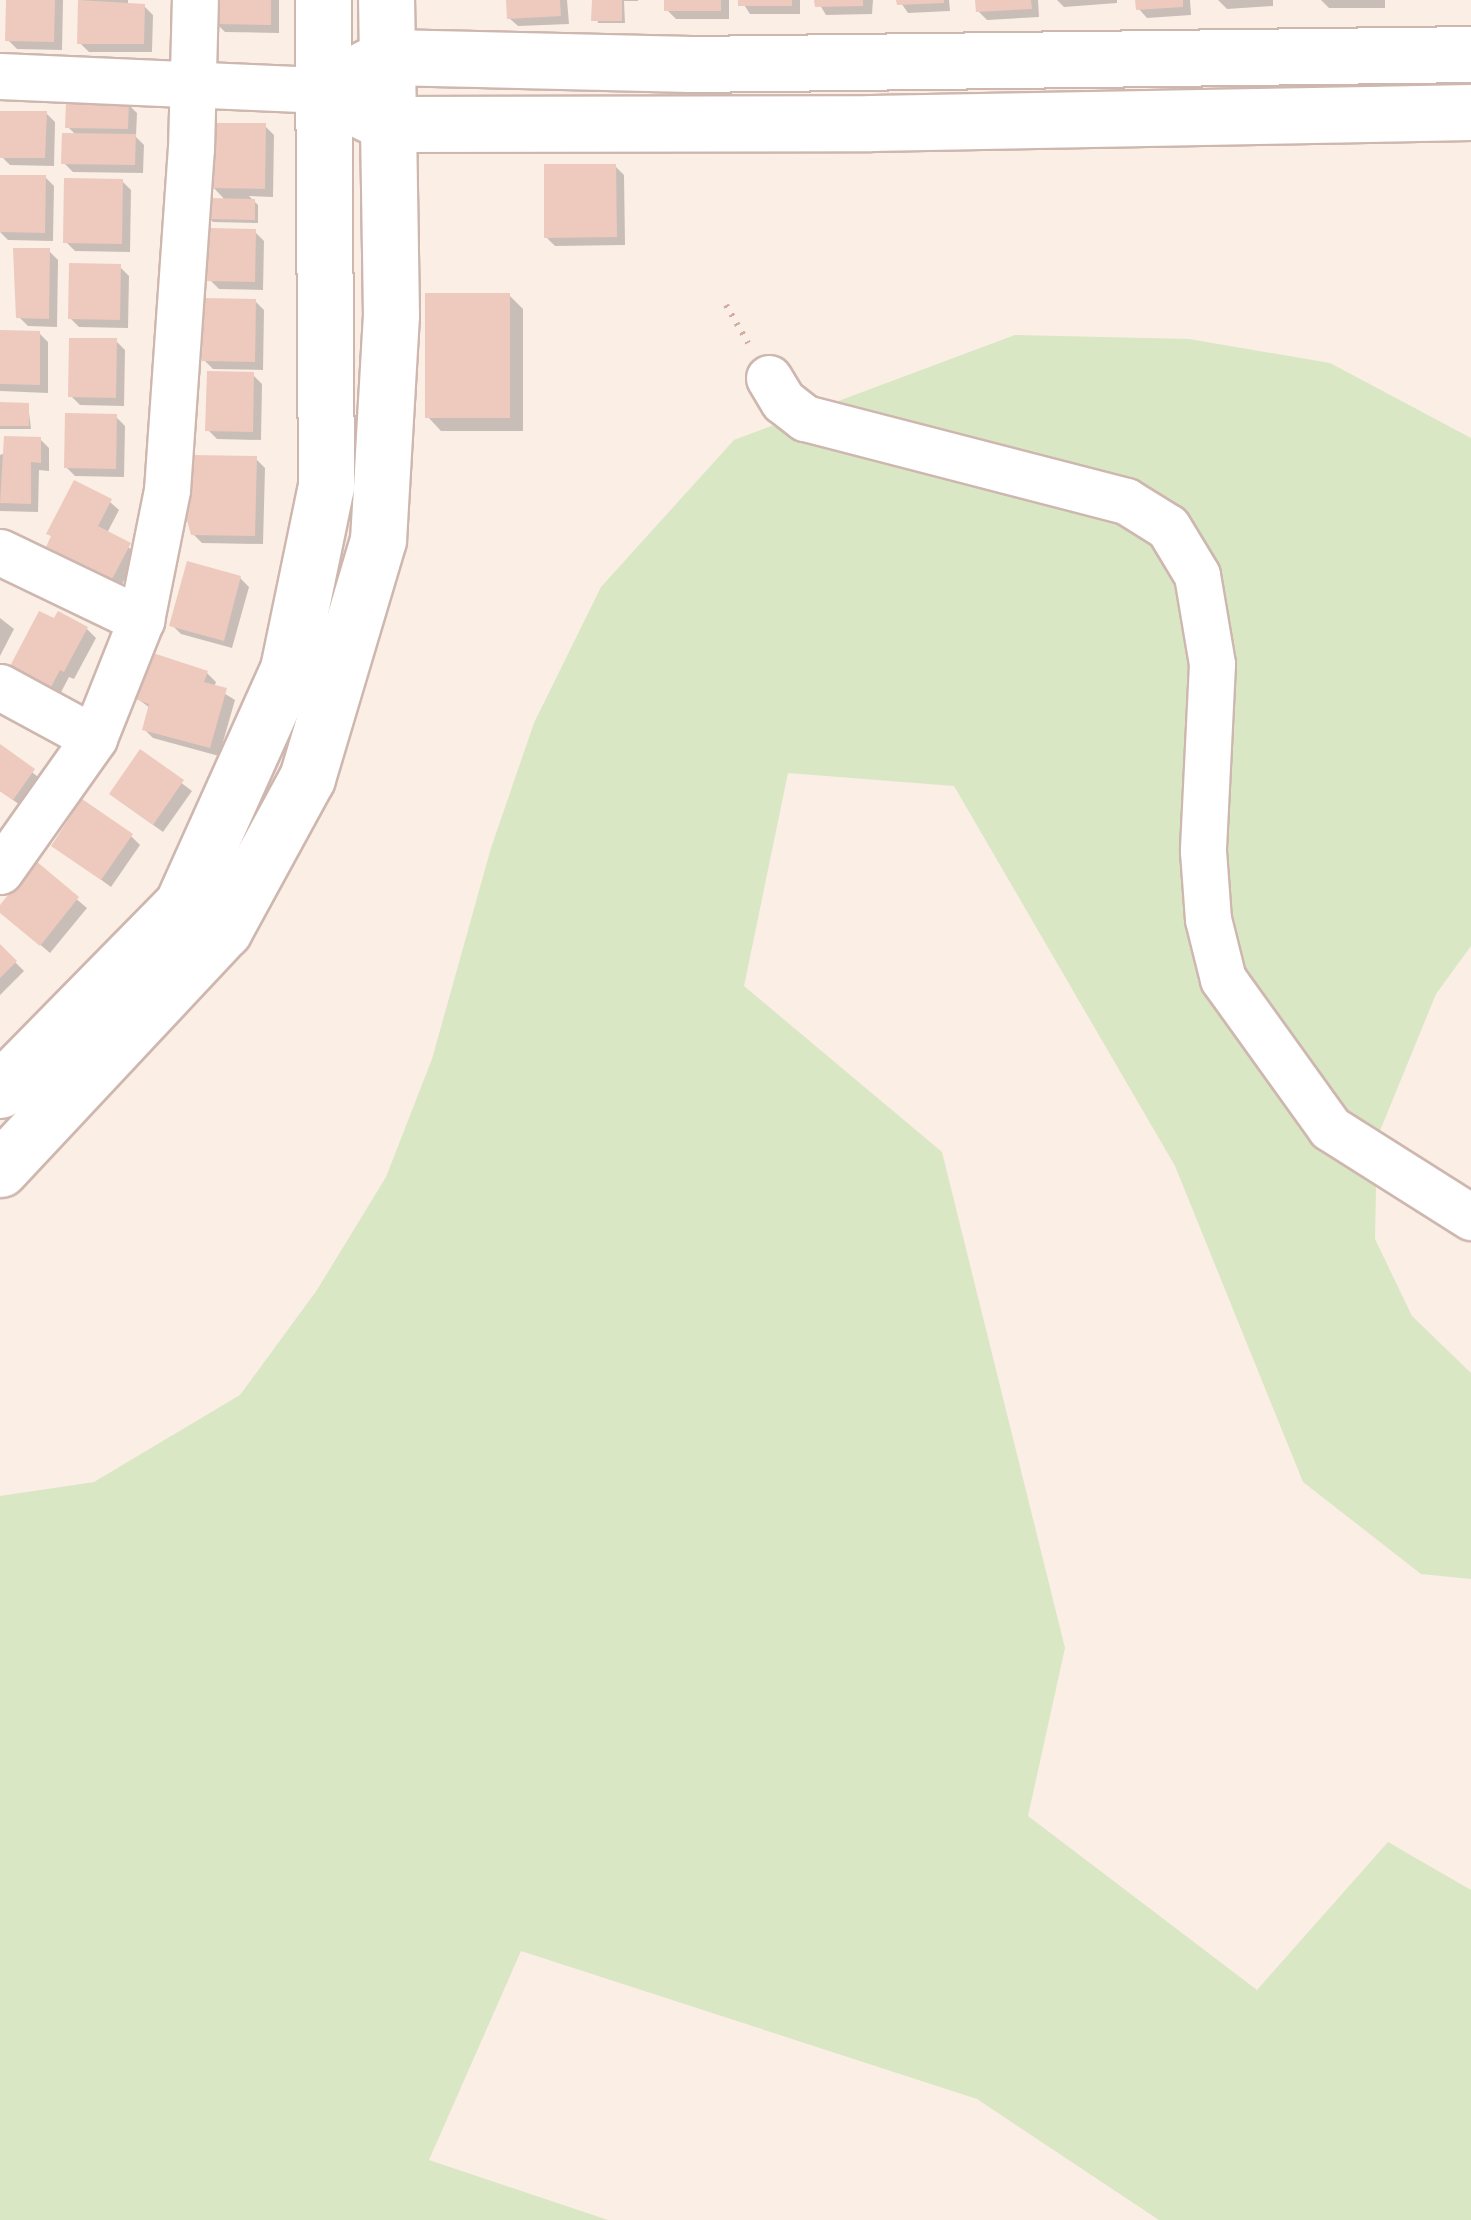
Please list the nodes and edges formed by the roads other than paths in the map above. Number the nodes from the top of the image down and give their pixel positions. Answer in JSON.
{"nodes":[{"id":1,"x":195,"y":0,"type":"edge"},
{"id":2,"x":323,"y":0,"type":"edge"},
{"id":3,"x":386,"y":0,"type":"edge"},
{"id":4,"x":1471,"y":54,"type":"edge"},
{"id":5,"x":386,"y":57,"type":"junction"},
{"id":6,"x":0,"y":76,"type":"edge"},
{"id":7,"x":190,"y":83,"type":"junction"},
{"id":8,"x":324,"y":90,"type":"junction"},
{"id":9,"x":1471,"y":112,"type":"edge"},
{"id":10,"x":388,"y":124,"type":"junction"},
{"id":11,"x":770,"y":378,"type":"dead end"},
{"id":12,"x":0,"y":552,"type":"edge"},
{"id":13,"x":140,"y":620,"type":"junction"},
{"id":14,"x":0,"y":688,"type":"edge"},
{"id":15,"x":94,"y":738,"type":"junction"},
{"id":16,"x":0,"y":871,"type":"edge"},
{"id":17,"x":0,"y":1090,"type":"edge"},
{"id":18,"x":0,"y":1169,"type":"edge"},
{"id":19,"x":1471,"y":1217,"type":"edge"}],
"edges":[{"from":1,"to":7,"type":"street"},
{"from":2,"to":8,"type":"street"},
{"from":3,"to":5,"type":"street"},
{"from":4,"to":5,"type":"street"},
{"from":5,"to":8,"type":"street"},
{"from":5,"to":10,"type":"street"},
{"from":6,"to":7,"type":"street"},
{"from":7,"to":8,"type":"street"},
{"from":7,"to":13,"type":"street"},
{"from":8,"to":10,"type":"street"},
{"from":8,"to":17,"type":"street"},
{"from":9,"to":10,"type":"street"},
{"from":10,"to":18,"type":"street"},
{"from":11,"to":19,"type":"street"},
{"from":12,"to":13,"type":"street"},
{"from":13,"to":15,"type":"street"},
{"from":14,"to":15,"type":"street"},
{"from":15,"to":16,"type":"street"}]}
